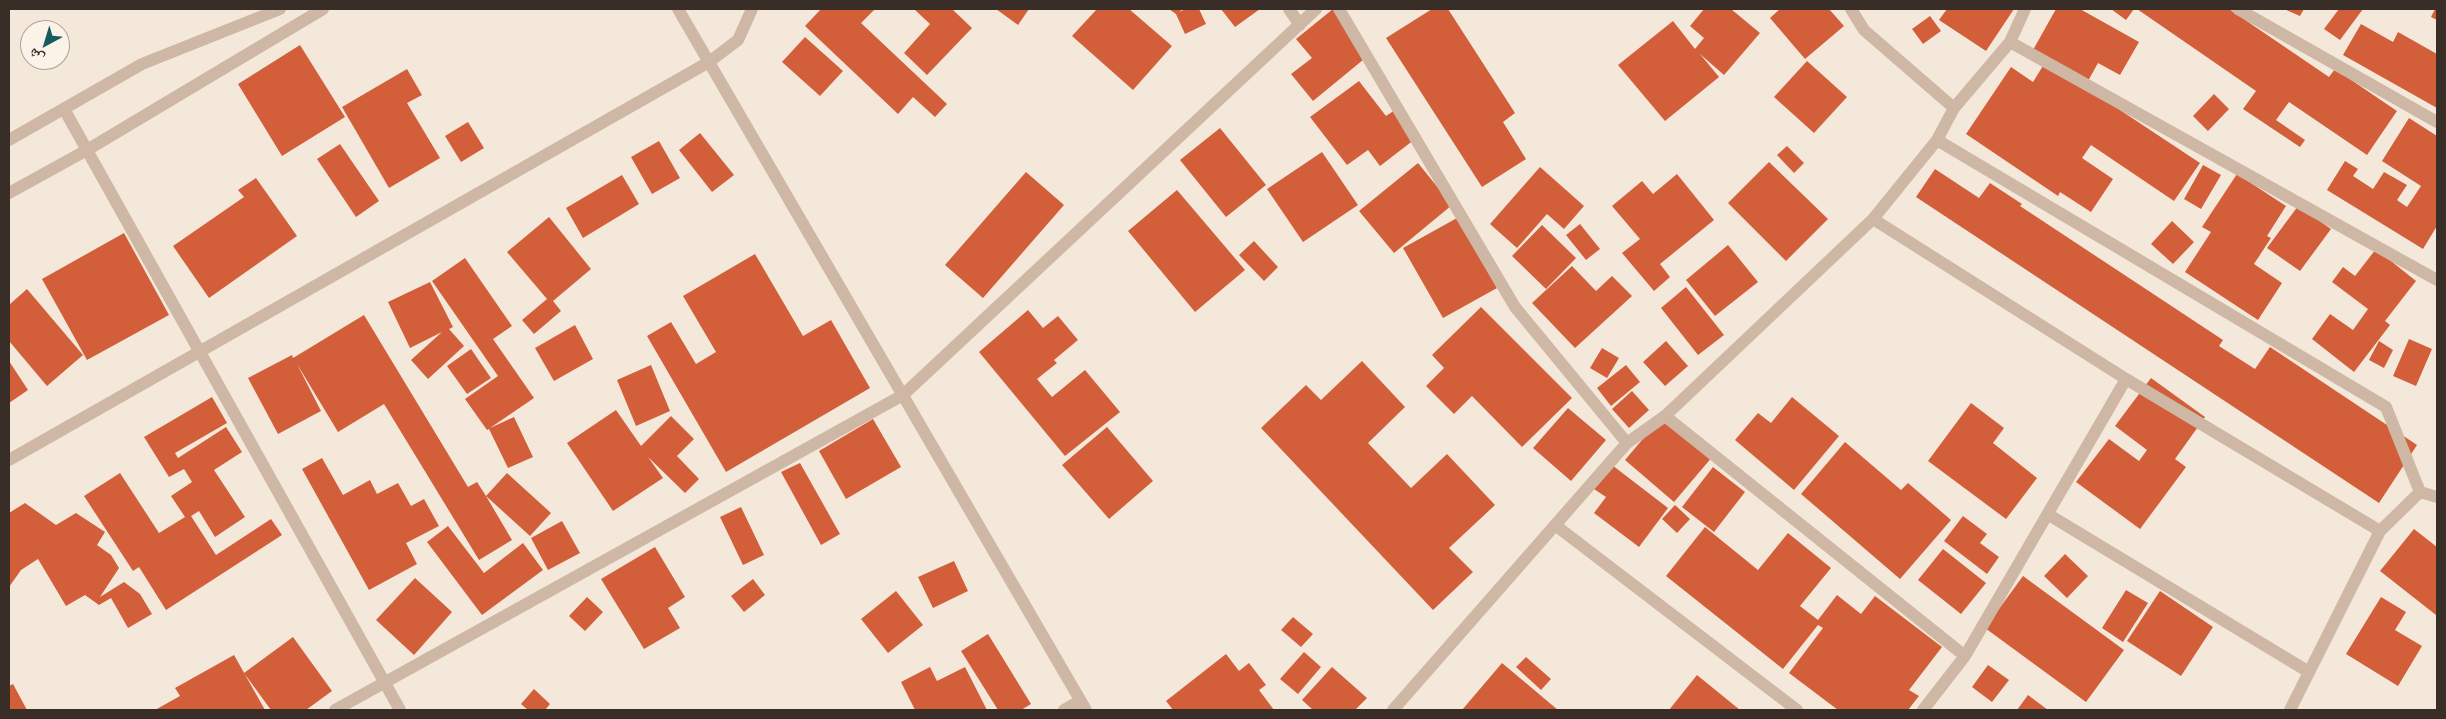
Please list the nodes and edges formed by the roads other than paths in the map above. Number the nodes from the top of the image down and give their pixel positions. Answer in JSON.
{"nodes":[{"id":1,"x":280,"y":9,"type":"edge"},
{"id":2,"x":323,"y":9,"type":"edge"},
{"id":3,"x":678,"y":9,"type":"edge"},
{"id":4,"x":752,"y":9,"type":"edge"},
{"id":5,"x":1289,"y":9,"type":"edge"},
{"id":6,"x":1316,"y":9,"type":"edge"},
{"id":7,"x":1339,"y":9,"type":"edge"},
{"id":8,"x":1851,"y":9,"type":"edge"},
{"id":9,"x":2024,"y":9,"type":"edge"},
{"id":10,"x":2238,"y":9,"type":"edge"},
{"id":11,"x":1300,"y":25,"type":"junction"},
{"id":12,"x":2010,"y":42,"type":"junction"},
{"id":13,"x":709,"y":62,"type":"junction"},
{"id":14,"x":1954,"y":108,"type":"junction"},
{"id":15,"x":64,"y":109,"type":"junction"},
{"id":16,"x":2437,"y":122,"type":"edge"},
{"id":17,"x":9,"y":140,"type":"edge"},
{"id":18,"x":1937,"y":140,"type":"junction"},
{"id":19,"x":87,"y":150,"type":"junction"},
{"id":20,"x":9,"y":193,"type":"edge"},
{"id":21,"x":1873,"y":220,"type":"junction"},
{"id":22,"x":2437,"y":280,"type":"edge"},
{"id":23,"x":199,"y":352,"type":"junction"},
{"id":24,"x":2126,"y":379,"type":"junction"},
{"id":25,"x":903,"y":395,"type":"junction"},
{"id":26,"x":1666,"y":416,"type":"junction"},
{"id":27,"x":1627,"y":443,"type":"junction"},
{"id":28,"x":9,"y":460,"type":"edge"},
{"id":29,"x":2420,"y":492,"type":"junction"},
{"id":30,"x":2437,"y":497,"type":"edge"},
{"id":31,"x":2049,"y":515,"type":"junction"},
{"id":32,"x":1555,"y":525,"type":"junction"},
{"id":33,"x":2380,"y":531,"type":"junction"},
{"id":34,"x":1965,"y":656,"type":"junction"},
{"id":35,"x":2309,"y":672,"type":"junction"},
{"id":36,"x":384,"y":683,"type":"junction"},
{"id":37,"x":1083,"y":706,"type":"edge"},
{"id":38,"x":335,"y":710,"type":"edge"},
{"id":39,"x":400,"y":710,"type":"edge"},
{"id":40,"x":1064,"y":710,"type":"edge"},
{"id":41,"x":1393,"y":710,"type":"edge"},
{"id":42,"x":1797,"y":710,"type":"edge"},
{"id":43,"x":1923,"y":710,"type":"edge"},
{"id":44,"x":2290,"y":710,"type":"edge"}],
"edges":[{"from":1,"to":15,"type":"street"},
{"from":2,"to":19,"type":"street"},
{"from":3,"to":13,"type":"street"},
{"from":4,"to":13,"type":"street"},
{"from":5,"to":11,"type":"street"},
{"from":6,"to":11,"type":"street"},
{"from":7,"to":27,"type":"street"},
{"from":8,"to":14,"type":"street"},
{"from":9,"to":12,"type":"street"},
{"from":10,"to":16,"type":"street"},
{"from":11,"to":25,"type":"street"},
{"from":12,"to":14,"type":"street"},
{"from":12,"to":22,"type":"street"},
{"from":13,"to":23,"type":"street"},
{"from":13,"to":25,"type":"street"},
{"from":14,"to":18,"type":"street"},
{"from":15,"to":17,"type":"street"},
{"from":15,"to":19,"type":"street"},
{"from":18,"to":21,"type":"street"},
{"from":18,"to":29,"type":"street"},
{"from":19,"to":20,"type":"street"},
{"from":19,"to":23,"type":"street"},
{"from":21,"to":24,"type":"street"},
{"from":21,"to":26,"type":"street"},
{"from":23,"to":28,"type":"street"},
{"from":23,"to":36,"type":"street"},
{"from":24,"to":31,"type":"street"},
{"from":24,"to":33,"type":"street"},
{"from":25,"to":36,"type":"street"},
{"from":25,"to":37,"type":"street"},
{"from":26,"to":27,"type":"street"},
{"from":26,"to":34,"type":"street"},
{"from":27,"to":32,"type":"street"},
{"from":29,"to":30,"type":"street"},
{"from":29,"to":33,"type":"street"},
{"from":31,"to":34,"type":"street"},
{"from":31,"to":35,"type":"street"},
{"from":32,"to":41,"type":"street"},
{"from":32,"to":42,"type":"street"},
{"from":33,"to":35,"type":"street"},
{"from":34,"to":43,"type":"street"},
{"from":35,"to":44,"type":"street"},
{"from":36,"to":38,"type":"street"},
{"from":36,"to":39,"type":"street"},
{"from":37,"to":40,"type":"street"}]}
